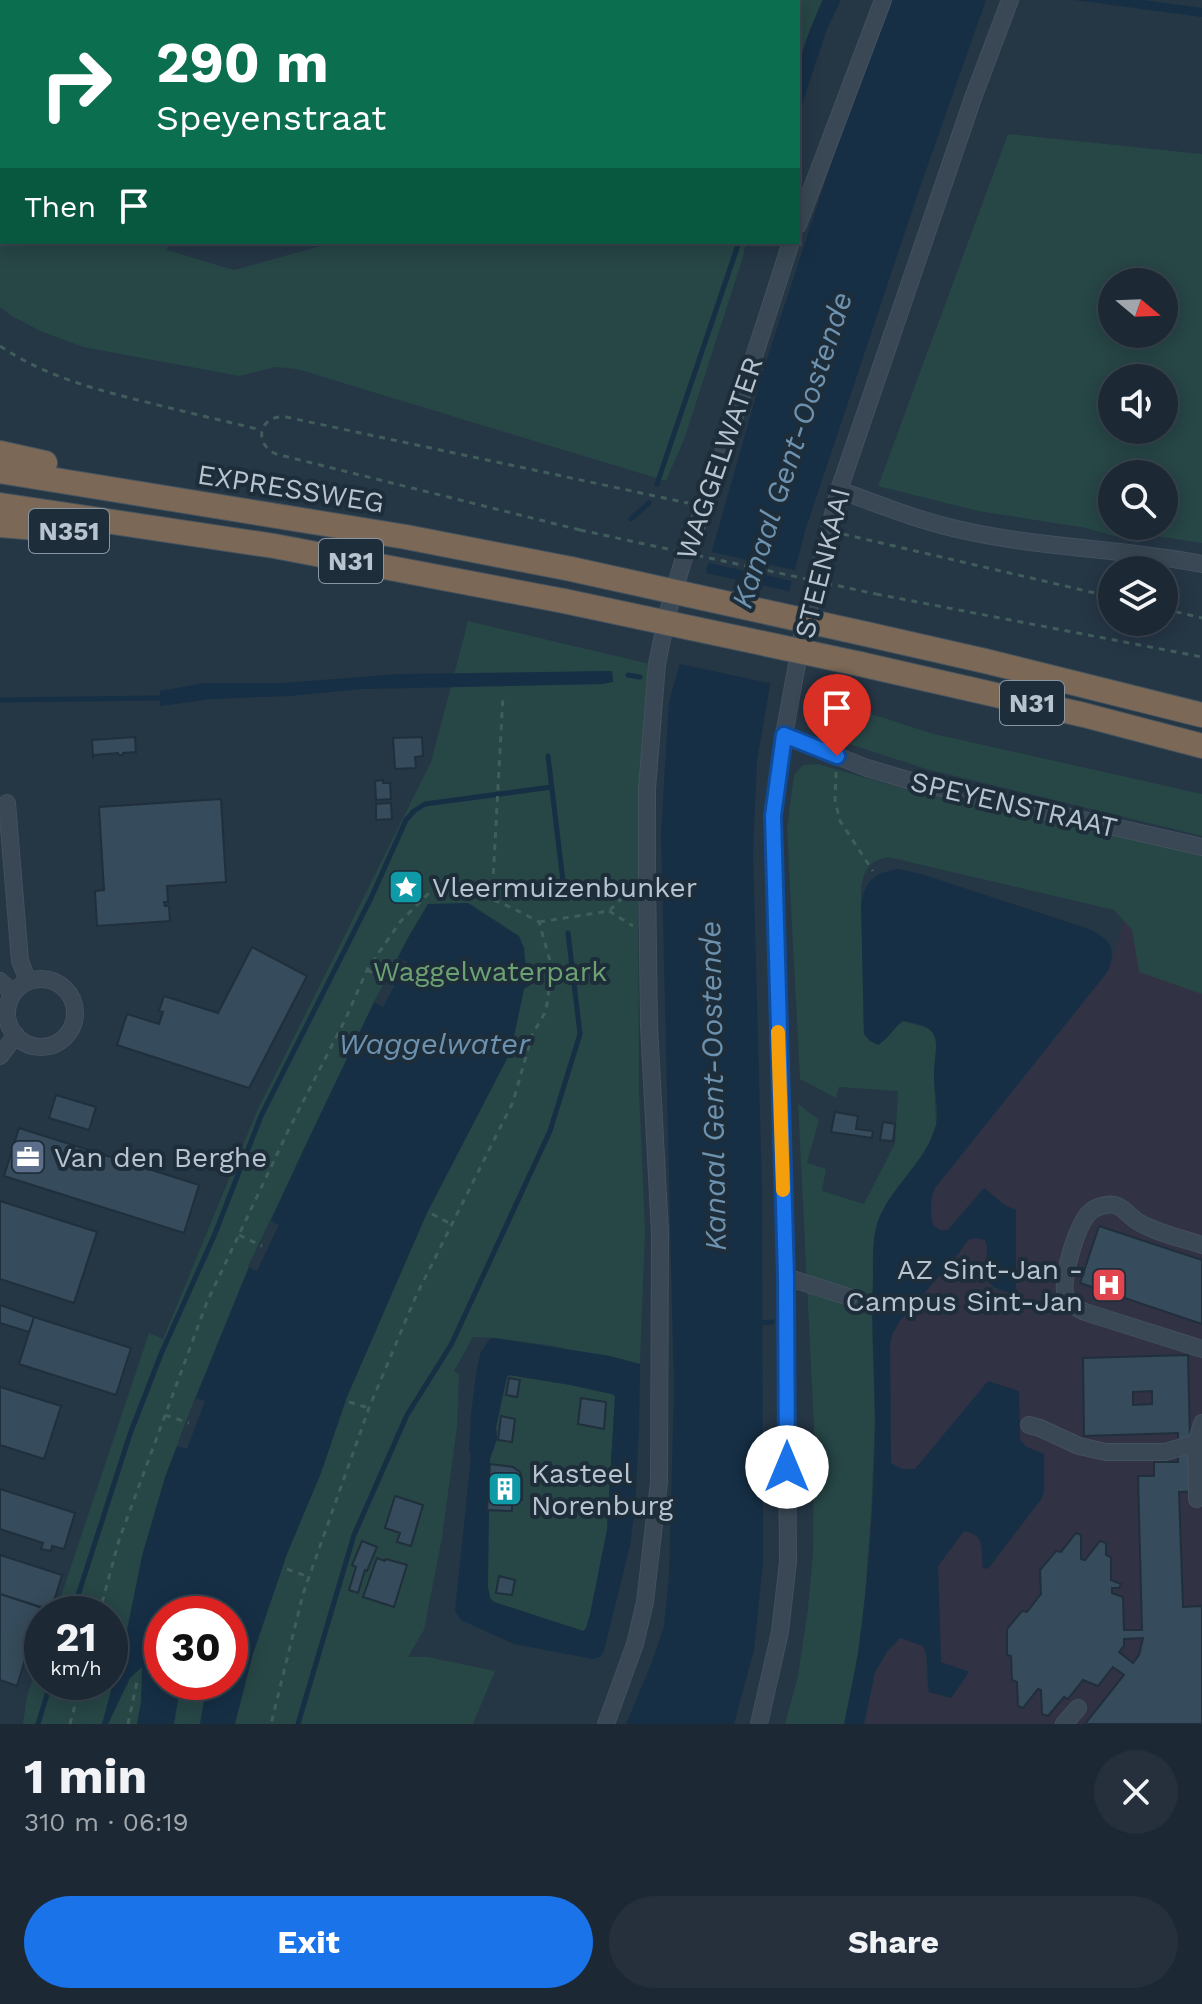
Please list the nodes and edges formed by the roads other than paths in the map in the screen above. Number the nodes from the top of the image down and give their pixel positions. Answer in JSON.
{"nodes":[{"id":1,"x":883,"y":0,"type":"edge"},
{"id":2,"x":1010,"y":0,"type":"edge"},
{"id":3,"x":800,"y":220,"type":"edge"},
{"id":4,"x":790,"y":244,"type":"edge"},
{"id":5,"x":0,"y":453,"type":"edge"},
{"id":6,"x":0,"y":471,"type":"edge"},
{"id":7,"x":105,"y":488,"type":"junction"},
{"id":8,"x":839,"y":490,"type":"junction"},
{"id":9,"x":0,"y":505,"type":"edge"},
{"id":10,"x":0,"y":525,"type":"edge"},
{"id":11,"x":138,"y":526,"type":"junction"},
{"id":12,"x":1202,"y":564,"type":"edge"},
{"id":13,"x":1202,"y":715,"type":"edge"},
{"id":14,"x":784,"y":735,"type":"junction"},
{"id":15,"x":1202,"y":746,"type":"edge"},
{"id":16,"x":7,"y":803,"type":"dead end"},
{"id":17,"x":1202,"y":847,"type":"edge"},
{"id":18,"x":0,"y":981,"type":"edge"},
{"id":19,"x":28,"y":981,"type":"junction"},
{"id":20,"x":13,"y":993,"type":"junction"},
{"id":21,"x":16,"y":1035,"type":"junction"},
{"id":22,"x":0,"y":1056,"type":"edge"},
{"id":23,"x":1202,"y":1245,"type":"edge"},
{"id":24,"x":786,"y":1277,"type":"junction"},
{"id":25,"x":849,"y":1297,"type":"dead end"},
{"id":26,"x":1202,"y":1349,"type":"edge"},
{"id":27,"x":1202,"y":1423,"type":"edge"},
{"id":28,"x":1029,"y":1425,"type":"dead end"},
{"id":29,"x":1196,"y":1443,"type":"junction"},
{"id":30,"x":1197,"y":1499,"type":"dead end"},
{"id":31,"x":1078,"y":1708,"type":"dead end"},
{"id":32,"x":606,"y":1724,"type":"edge"},
{"id":33,"x":759,"y":1724,"type":"edge"},
{"id":34,"x":1064,"y":1724,"type":"edge"}],
"edges":[{"from":1,"to":3,"type":"street"},
{"from":2,"to":8,"type":"street","name":"STEENKAAI"},
{"from":4,"to":32,"type":"street","name":"WAGGELWATER"},
{"from":5,"to":7,"type":"highway","number":"N351"},
{"from":6,"to":7,"type":"highway","name":"EXPRESSWEG","number":"N31"},
{"from":7,"to":13,"type":"highway","name":"EXPRESSWEG","number":"N31","bridge":true},
{"from":8,"to":12,"type":"street"},
{"from":8,"to":14,"type":"street","name":"STEENKAAI"},
{"from":9,"to":11,"type":"highway","number":"N31"},
{"from":10,"to":11,"type":"highway","number":"N351"},
{"from":11,"to":15,"type":"highway","number":"N31","bridge":true},
{"from":14,"to":17,"type":"street","name":"SPEYENSTRAAT"},
{"from":14,"to":24,"type":"street","name":"STEENKAAI"},
{"from":16,"to":19,"type":"street"},
{"from":18,"to":20,"type":"street"},
{"from":19,"to":20,"type":"street"},
{"from":19,"to":21,"type":"street"},
{"from":20,"to":21,"type":"street"},
{"from":21,"to":22,"type":"street"},
{"from":23,"to":26,"type":"street"},
{"from":24,"to":25,"type":"street"},
{"from":24,"to":33,"type":"street","name":"STEENKAAI"},
{"from":27,"to":29,"type":"street"},
{"from":28,"to":29,"type":"street"},
{"from":29,"to":30,"type":"street"},
{"from":31,"to":34,"type":"street"}]}
